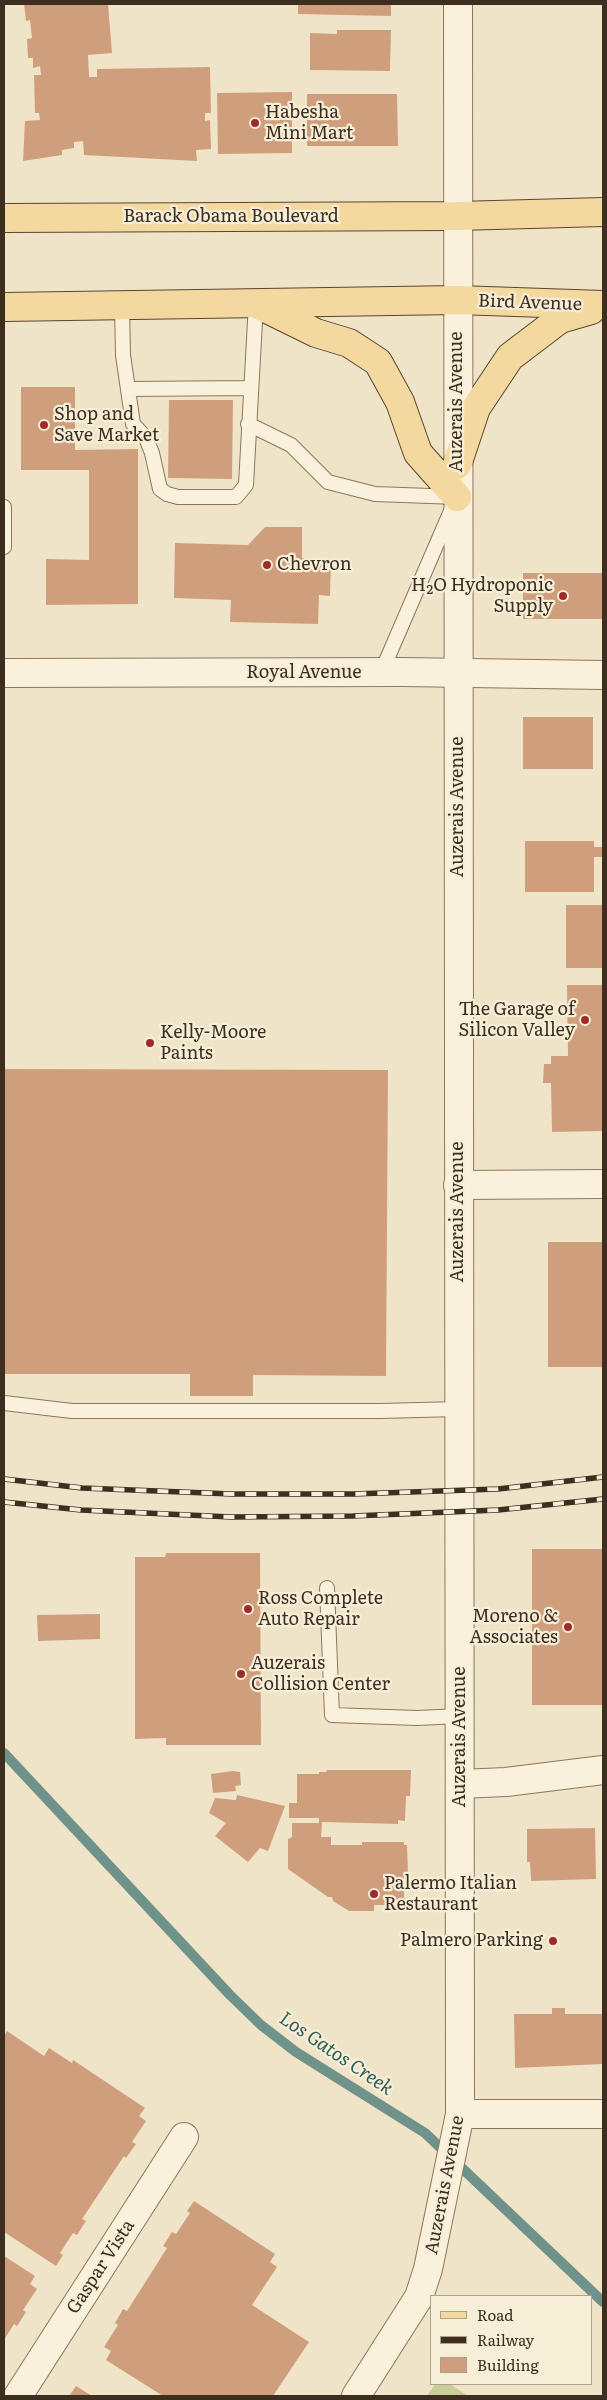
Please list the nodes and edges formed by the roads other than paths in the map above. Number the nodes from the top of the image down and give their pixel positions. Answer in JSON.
{"nodes":[{"id":1,"x":458,"y":4,"type":"edge"},
{"id":2,"x":603,"y":212,"type":"edge"},
{"id":3,"x":458,"y":216,"type":"junction"},
{"id":4,"x":4,"y":218,"type":"edge"},
{"id":5,"x":457,"y":300,"type":"junction"},
{"id":6,"x":256,"y":303,"type":"junction"},
{"id":7,"x":122,"y":306,"type":"junction"},
{"id":8,"x":603,"y":306,"type":"edge"},
{"id":9,"x":4,"y":307,"type":"edge"},
{"id":10,"x":251,"y":388,"type":"junction"},
{"id":11,"x":128,"y":389,"type":"junction"},
{"id":12,"x":248,"y":424,"type":"junction"},
{"id":13,"x":457,"y":465,"type":"junction"},
{"id":14,"x":457,"y":496,"type":"junction"},
{"id":15,"x":4,"y":507,"type":"edge"},
{"id":16,"x":4,"y":547,"type":"edge"},
{"id":17,"x":4,"y":673,"type":"edge"},
{"id":18,"x":381,"y":673,"type":"junction"},
{"id":19,"x":458,"y":674,"type":"junction"},
{"id":20,"x":603,"y":675,"type":"edge"},
{"id":21,"x":603,"y":1184,"type":"edge"},
{"id":22,"x":458,"y":1185,"type":"junction"},
{"id":23,"x":4,"y":1403,"type":"edge"},
{"id":24,"x":458,"y":1409,"type":"junction"},
{"id":25,"x":327,"y":1588,"type":"dead end"},
{"id":26,"x":460,"y":1716,"type":"junction"},
{"id":27,"x":603,"y":1770,"type":"edge"},
{"id":28,"x":460,"y":1784,"type":"junction"},
{"id":29,"x":603,"y":2114,"type":"edge"},
{"id":30,"x":460,"y":2119,"type":"junction"},
{"id":31,"x":184,"y":2137,"type":"dead end"},
{"id":32,"x":18,"y":2396,"type":"edge"},
{"id":33,"x":356,"y":2396,"type":"edge"}],
"edges":[{"from":1,"to":3,"type":"street","name":"Auzerais Avenue"},
{"from":2,"to":3,"type":"main road"},
{"from":3,"to":4,"type":"main road","name":"Barack Obama Boulevard"},
{"from":3,"to":5,"type":"street","name":"Auzerais Avenue"},
{"from":5,"to":6,"type":"main road"},
{"from":5,"to":8,"type":"main road","name":"Bird Avenue"},
{"from":5,"to":13,"type":"street","name":"Auzerais Avenue"},
{"from":6,"to":7,"type":"main road"},
{"from":6,"to":10,"type":"lane"},
{"from":6,"to":14,"type":"main road"},
{"from":7,"to":9,"type":"main road"},
{"from":7,"to":11,"type":"lane"},
{"from":8,"to":13,"type":"main road"},
{"from":10,"to":11,"type":"lane"},
{"from":10,"to":12,"type":"lane"},
{"from":11,"to":12,"type":"lane"},
{"from":12,"to":14,"type":"lane"},
{"from":13,"to":14,"type":"street","name":"Auzerais Avenue"},
{"from":14,"to":18,"type":"lane"},
{"from":14,"to":19,"type":"street","name":"Auzerais Avenue"},
{"from":15,"to":16,"type":"lane"},
{"from":17,"to":18,"type":"street","name":"Royal Avenue"},
{"from":18,"to":19,"type":"street","name":"Royal Avenue"},
{"from":19,"to":20,"type":"street","name":"Royal Avenue"},
{"from":19,"to":22,"type":"street","name":"Auzerais Avenue"},
{"from":21,"to":22,"type":"street"},
{"from":22,"to":24,"type":"street","name":"Auzerais Avenue"},
{"from":23,"to":24,"type":"lane"},
{"from":24,"to":26,"type":"street","name":"Auzerais Avenue"},
{"from":25,"to":26,"type":"lane"},
{"from":26,"to":28,"type":"street","name":"Auzerais Avenue"},
{"from":27,"to":28,"type":"street"},
{"from":28,"to":30,"type":"street","name":"Auzerais Avenue"},
{"from":29,"to":30,"type":"street"},
{"from":30,"to":33,"type":"street","name":"Auzerais Avenue"},
{"from":31,"to":32,"type":"street","name":"Gaspar Vista"}]}
